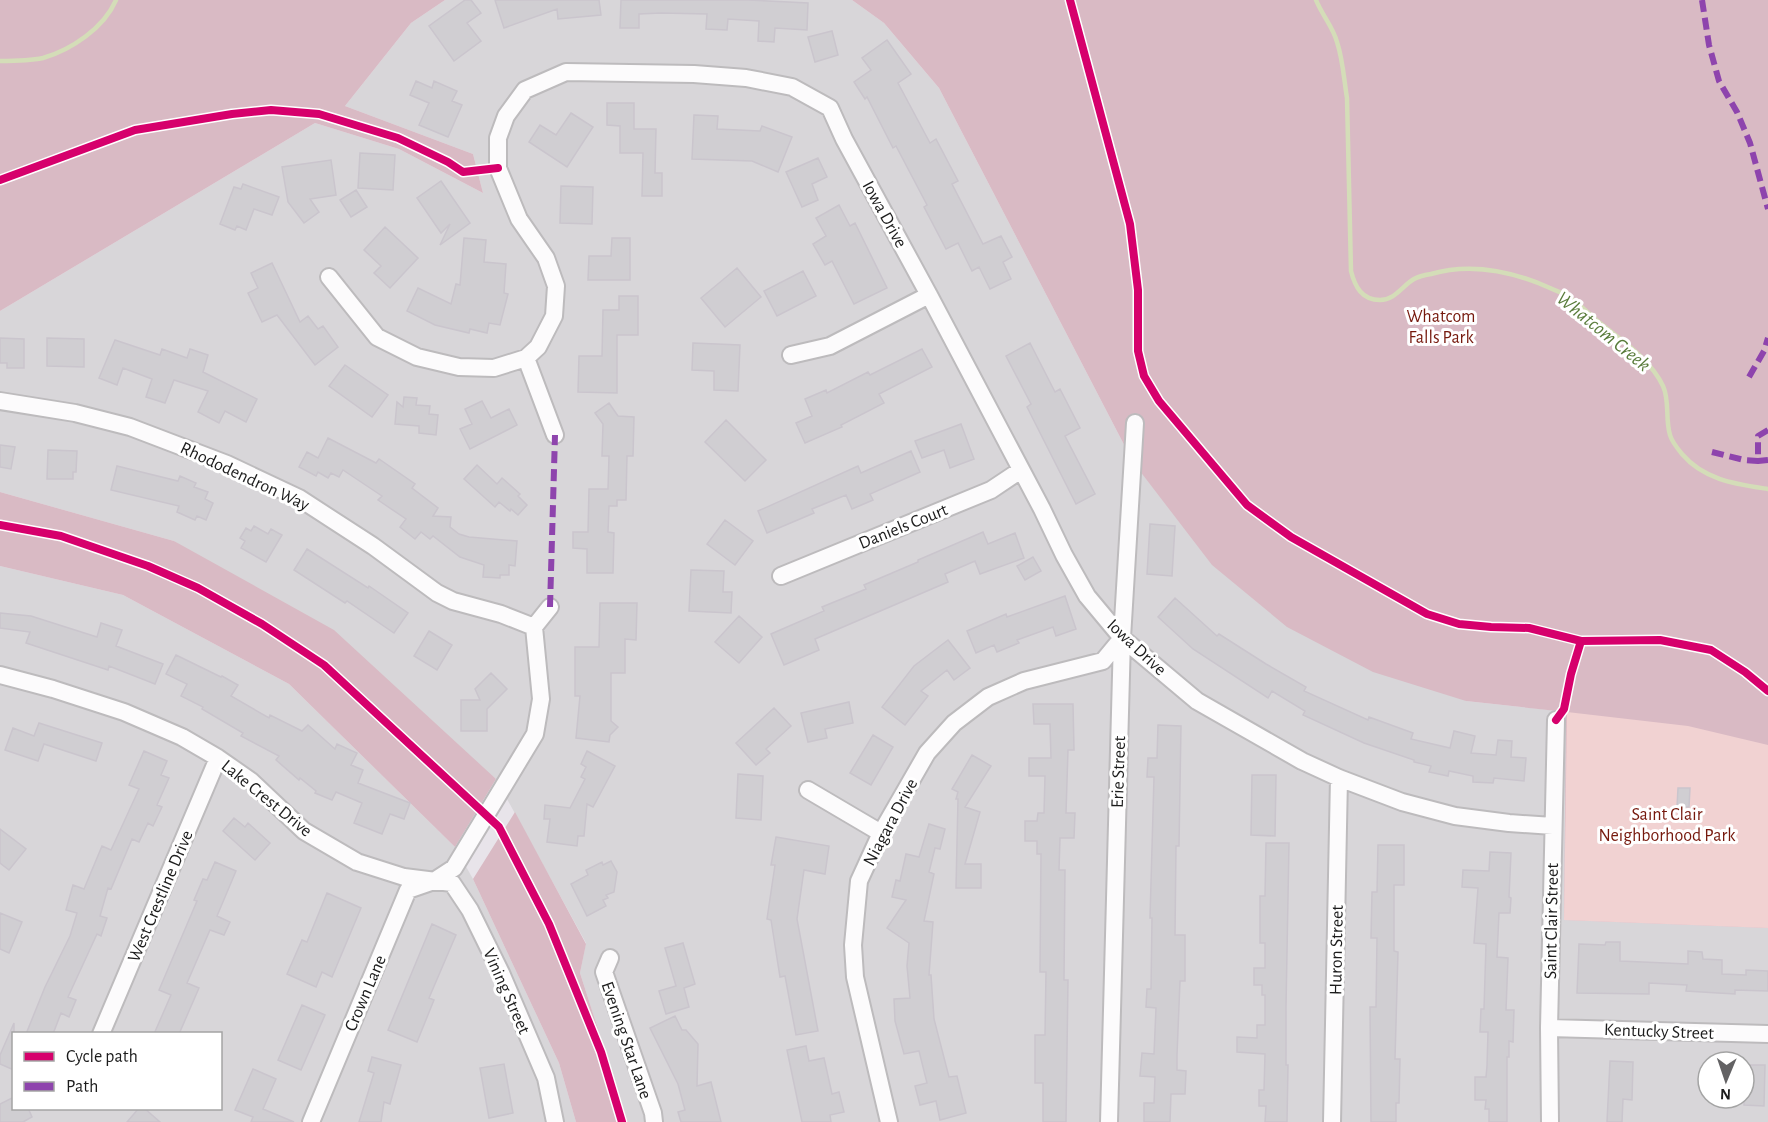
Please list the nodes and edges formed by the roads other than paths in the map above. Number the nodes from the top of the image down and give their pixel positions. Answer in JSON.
{"nodes":[{"id":1,"x":329,"y":277,"type":"dead end"},
{"id":2,"x":929,"y":295,"type":"junction"},
{"id":3,"x":791,"y":355,"type":"dead end"},
{"id":4,"x":526,"y":358,"type":"junction"},
{"id":5,"x":0,"y":401,"type":"edge"},
{"id":6,"x":1136,"y":423,"type":"dead end"},
{"id":7,"x":555,"y":435,"type":"dead end"},
{"id":8,"x":1021,"y":471,"type":"junction"},
{"id":9,"x":781,"y":576,"type":"dead end"},
{"id":10,"x":550,"y":607,"type":"dead end"},
{"id":11,"x":534,"y":627,"type":"junction"},
{"id":12,"x":1122,"y":638,"type":"junction"},
{"id":13,"x":0,"y":675,"type":"edge"},
{"id":14,"x":1556,"y":720,"type":"dead end"},
{"id":15,"x":218,"y":758,"type":"junction"},
{"id":16,"x":1339,"y":778,"type":"junction"},
{"id":17,"x":808,"y":790,"type":"dead end"},
{"id":18,"x":1554,"y":826,"type":"junction"},
{"id":19,"x":880,"y":833,"type":"junction"},
{"id":20,"x":434,"y":881,"type":"junction"},
{"id":21,"x":610,"y":958,"type":"dead end"},
{"id":22,"x":1549,"y":1028,"type":"junction"},
{"id":23,"x":102,"y":1032,"type":"edge"},
{"id":24,"x":1768,"y":1034,"type":"edge"},
{"id":25,"x":311,"y":1122,"type":"edge"},
{"id":26,"x":555,"y":1122,"type":"edge"},
{"id":27,"x":654,"y":1122,"type":"edge"},
{"id":28,"x":889,"y":1122,"type":"edge"},
{"id":29,"x":1109,"y":1122,"type":"edge"},
{"id":30,"x":1332,"y":1122,"type":"edge"},
{"id":31,"x":1550,"y":1122,"type":"edge"}],
"edges":[{"from":1,"to":4,"type":"street"},
{"from":2,"to":3,"type":"street"},
{"from":2,"to":4,"type":"street","name":"Iowa Drive"},
{"from":2,"to":8,"type":"street","name":"Iowa Drive"},
{"from":4,"to":7,"type":"street"},
{"from":5,"to":11,"type":"street","name":"Rhododendron Way"},
{"from":6,"to":12,"type":"street","name":"Erie Street"},
{"from":8,"to":9,"type":"street","name":"Daniels Court"},
{"from":8,"to":12,"type":"street","name":"Iowa Drive"},
{"from":10,"to":11,"type":"street"},
{"from":11,"to":20,"type":"street"},
{"from":12,"to":16,"type":"street","name":"Iowa Drive"},
{"from":12,"to":19,"type":"street","name":"Niagara Drive"},
{"from":12,"to":29,"type":"street","name":"Erie Street"},
{"from":13,"to":15,"type":"street","name":"Lake Crest Drive"},
{"from":14,"to":18,"type":"street","name":"Saint Clair Street"},
{"from":15,"to":20,"type":"street","name":"Lake Crest Drive"},
{"from":15,"to":23,"type":"street","name":"West Crestline Drive"},
{"from":16,"to":18,"type":"street","name":"Iowa Drive"},
{"from":16,"to":30,"type":"street","name":"Huron Street"},
{"from":17,"to":19,"type":"street"},
{"from":18,"to":22,"type":"street","name":"Saint Clair Street"},
{"from":19,"to":28,"type":"street","name":"Niagara Drive"},
{"from":20,"to":25,"type":"street","name":"Crown Lane"},
{"from":20,"to":26,"type":"street","name":"Vining Street"},
{"from":21,"to":27,"type":"street","name":"Evening Star Lane"},
{"from":22,"to":24,"type":"street","name":"Kentucky Street"},
{"from":22,"to":31,"type":"street","name":"Saint Clair Street"}]}
